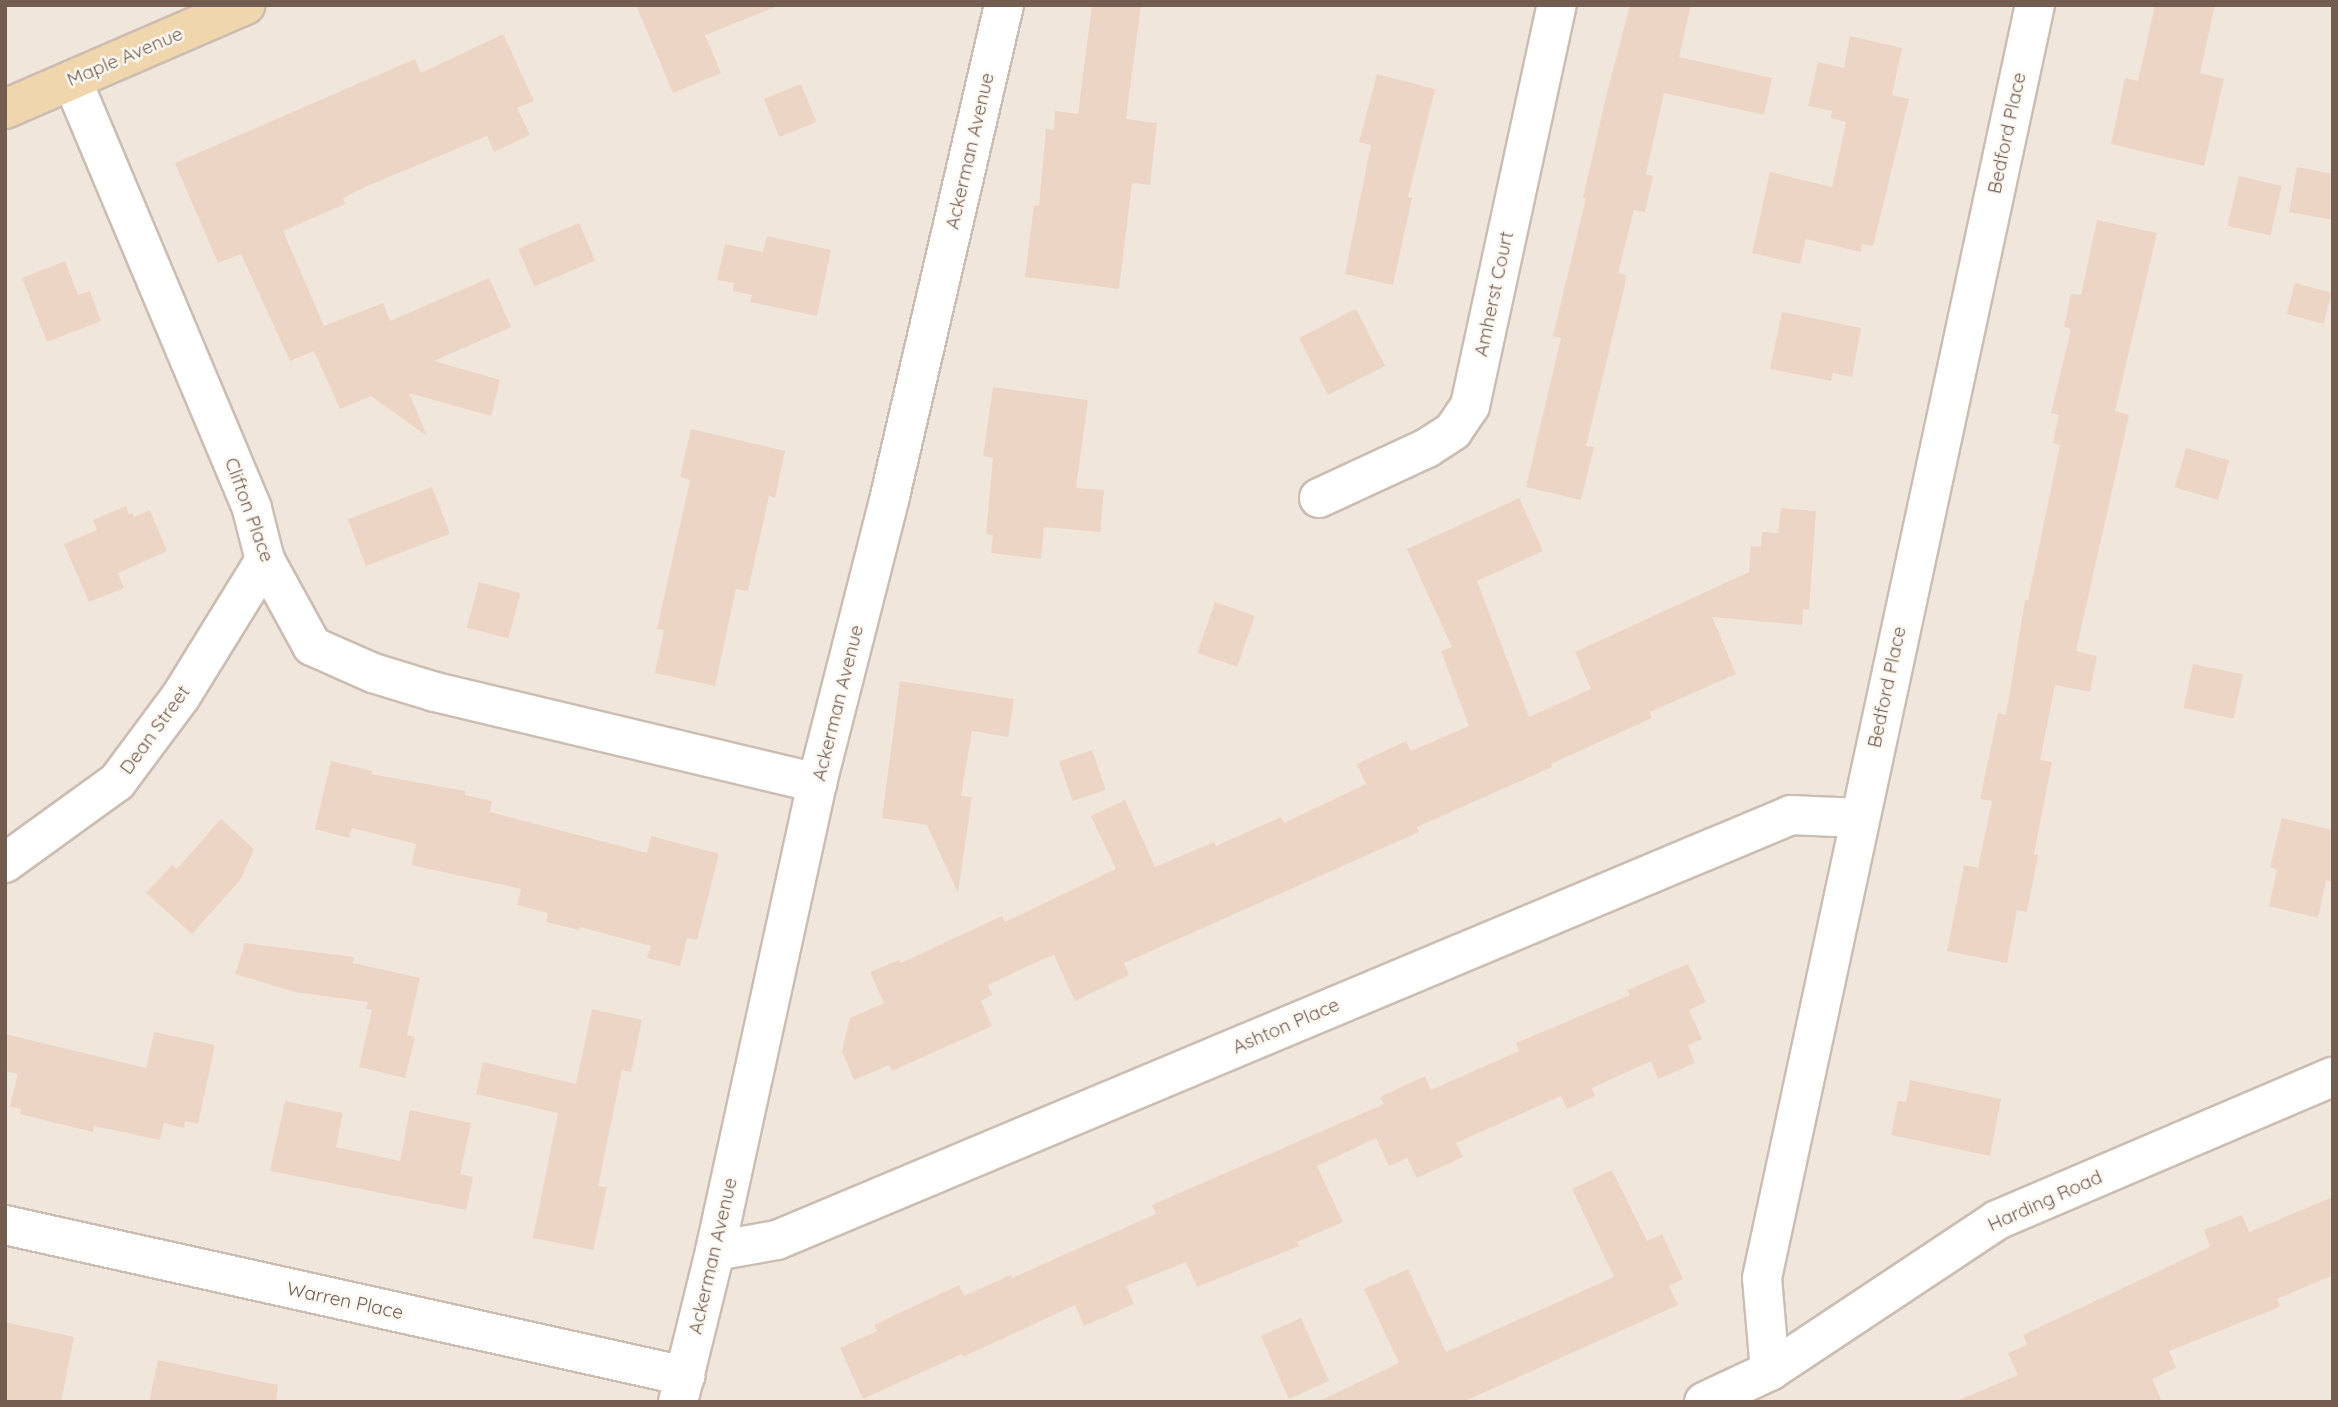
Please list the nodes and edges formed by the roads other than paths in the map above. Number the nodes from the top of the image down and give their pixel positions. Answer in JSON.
{"nodes":[{"id":1,"x":245,"y":5,"type":"edge"},
{"id":2,"x":1004,"y":5,"type":"edge"},
{"id":3,"x":1558,"y":5,"type":"edge"},
{"id":4,"x":2035,"y":5,"type":"edge"},
{"id":5,"x":72,"y":80,"type":"junction"},
{"id":6,"x":5,"y":109,"type":"edge"},
{"id":7,"x":1319,"y":498,"type":"dead end"},
{"id":8,"x":265,"y":560,"type":"junction"},
{"id":9,"x":817,"y":783,"type":"junction"},
{"id":10,"x":1859,"y":818,"type":"junction"},
{"id":11,"x":5,"y":863,"type":"edge"},
{"id":12,"x":2333,"y":1077,"type":"edge"},
{"id":13,"x":5,"y":1226,"type":"edge"},
{"id":14,"x":715,"y":1251,"type":"junction"},
{"id":15,"x":1770,"y":1371,"type":"junction"},
{"id":16,"x":681,"y":1389,"type":"edge"},
{"id":17,"x":1704,"y":1402,"type":"edge"}],
"edges":[{"from":1,"to":5,"type":"main road","name":"Maple Avenue"},
{"from":2,"to":9,"type":"street","name":"Ackerman Avenue"},
{"from":3,"to":7,"type":"street","name":"Amherst Court"},
{"from":4,"to":10,"type":"street","name":"Bedford Place"},
{"from":5,"to":6,"type":"main road","name":"Maple Avenue"},
{"from":5,"to":8,"type":"street","name":"Clifton Place"},
{"from":8,"to":9,"type":"street","name":"Clifton Place"},
{"from":8,"to":11,"type":"street","name":"Dean Street"},
{"from":9,"to":14,"type":"street","name":"Ackerman Avenue"},
{"from":10,"to":14,"type":"street","name":"Ashton Place"},
{"from":10,"to":15,"type":"street","name":"Bedford Place"},
{"from":12,"to":15,"type":"street","name":"Harding Road"},
{"from":13,"to":16,"type":"street","name":"Warren Place"},
{"from":14,"to":16,"type":"street","name":"Ackerman Avenue"},
{"from":15,"to":17,"type":"street","name":"Harding Road"}]}
